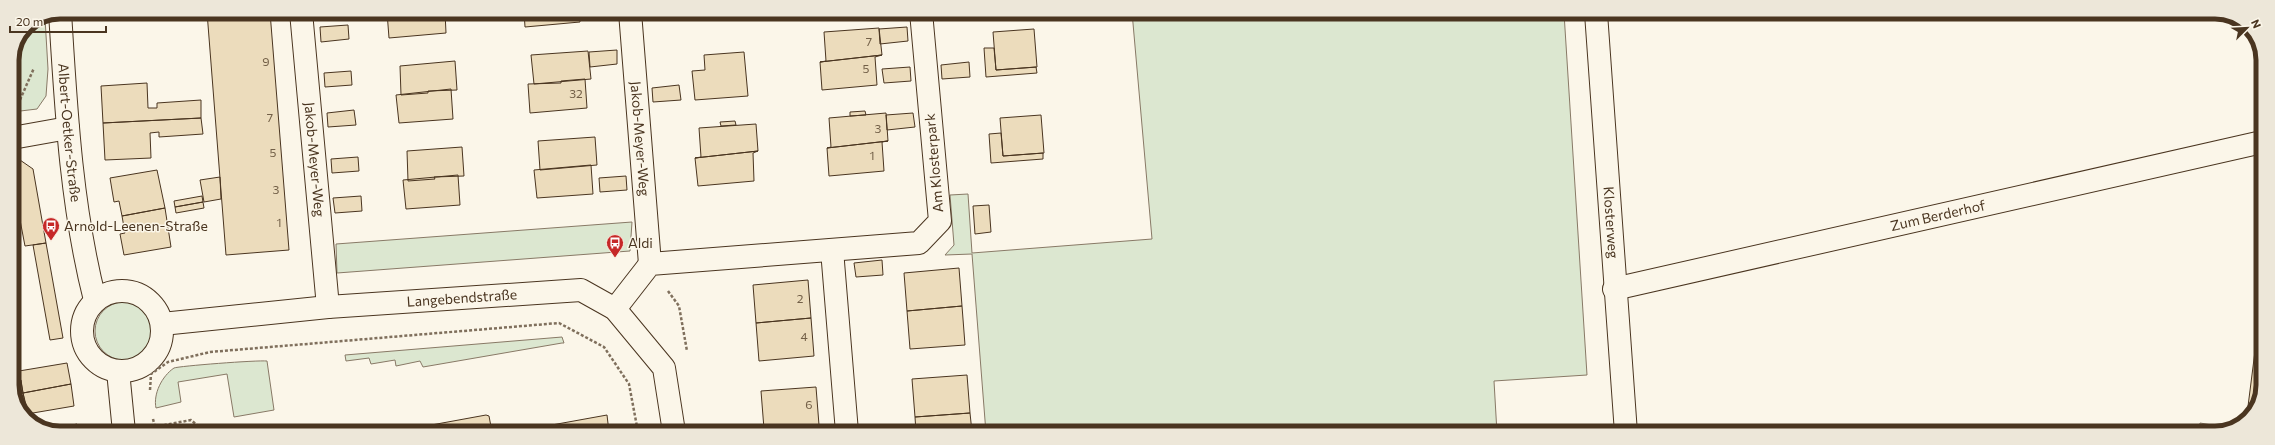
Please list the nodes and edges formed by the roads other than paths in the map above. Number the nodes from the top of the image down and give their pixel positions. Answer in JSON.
{"nodes":[{"id":1,"x":61,"y":19,"type":"edge"},
{"id":2,"x":302,"y":19,"type":"edge"},
{"id":3,"x":631,"y":19,"type":"edge"},
{"id":4,"x":922,"y":19,"type":"edge"},
{"id":5,"x":1596,"y":19,"type":"edge"},
{"id":6,"x":68,"y":128,"type":"junction"},
{"id":7,"x":19,"y":137,"type":"edge"},
{"id":8,"x":2256,"y":143,"type":"edge"},
{"id":9,"x":832,"y":250,"type":"junction"},
{"id":10,"x":650,"y":264,"type":"junction"},
{"id":11,"x":1614,"y":289,"type":"junction"},
{"id":12,"x":95,"y":300,"type":"junction"},
{"id":13,"x":328,"y":307,"type":"junction"},
{"id":14,"x":615,"y":309,"type":"junction"},
{"id":15,"x":162,"y":324,"type":"junction"},
{"id":16,"x":118,"y":371,"type":"junction"},
{"id":17,"x":123,"y":426,"type":"edge"},
{"id":18,"x":673,"y":426,"type":"edge"},
{"id":19,"x":847,"y":426,"type":"edge"},
{"id":20,"x":1625,"y":426,"type":"edge"}],
"edges":[{"from":1,"to":6,"type":"street","name":"Albert-Oetker-Straße"},
{"from":2,"to":13,"type":"street","name":"Jakob-Meyer-Weg"},
{"from":3,"to":10,"type":"street","name":"Jakob-Meyer-Weg"},
{"from":4,"to":9,"type":"street","name":"Am Klosterpark"},
{"from":5,"to":11,"type":"street","name":"Klosterweg"},
{"from":6,"to":7,"type":"street"},
{"from":6,"to":12,"type":"street","name":"Albert-Oetker-Straße"},
{"from":8,"to":11,"type":"street","name":"Zum Berderhof"},
{"from":9,"to":10,"type":"street","name":"Am Klosterpark"},
{"from":9,"to":19,"type":"street"},
{"from":10,"to":14,"type":"street"},
{"from":11,"to":20,"type":"street","name":"Klosterweg"},
{"from":12,"to":15,"type":"street"},
{"from":12,"to":16,"type":"street"},
{"from":13,"to":14,"type":"street","name":"Langebendstraße"},
{"from":13,"to":15,"type":"street","name":"Langebendstraße"},
{"from":14,"to":18,"type":"street","name":"Langebendstraße"},
{"from":15,"to":16,"type":"street"},
{"from":16,"to":17,"type":"street"}]}
